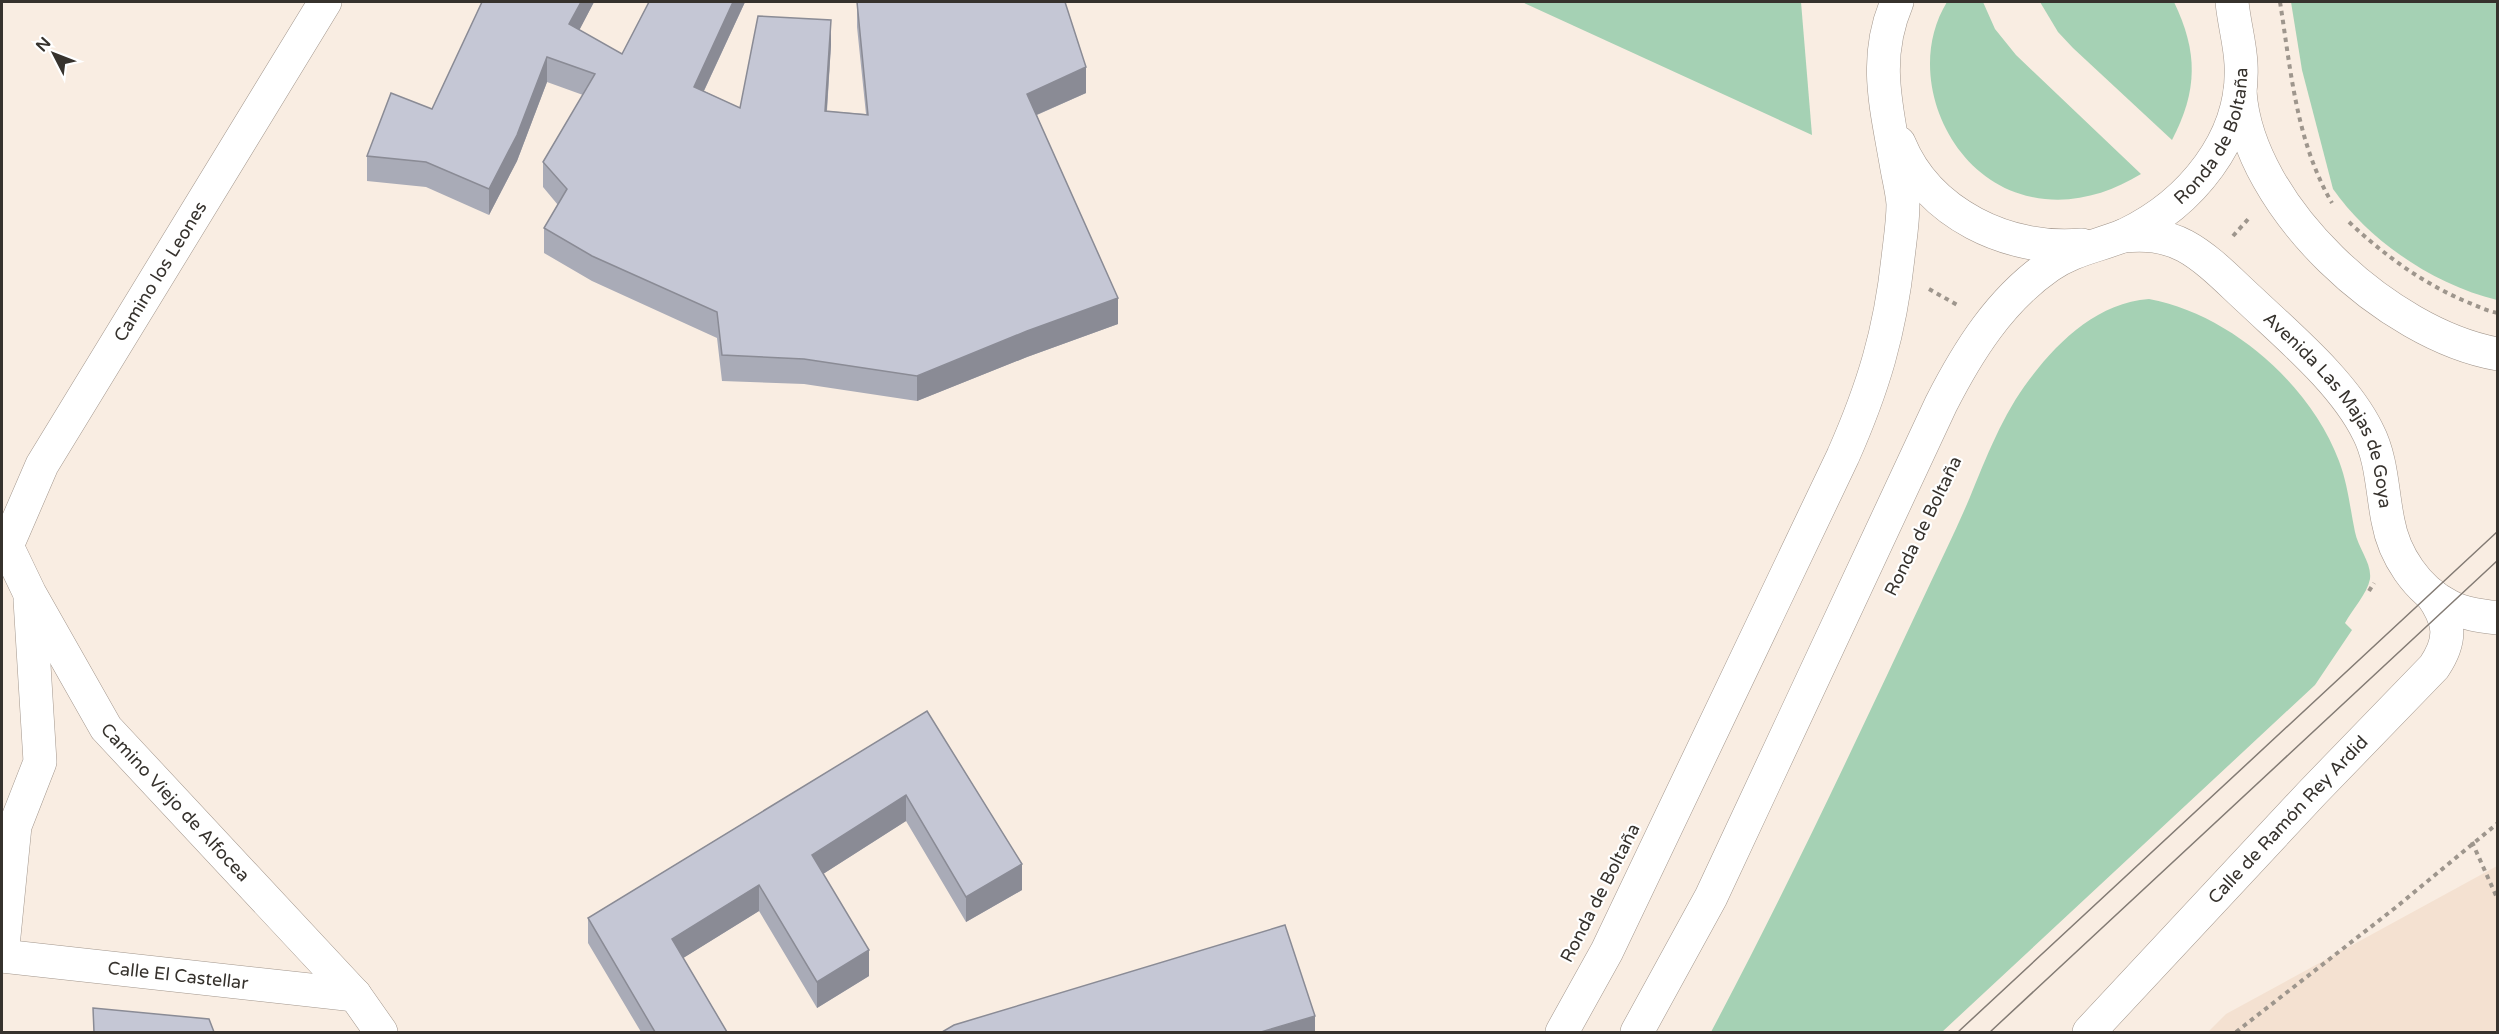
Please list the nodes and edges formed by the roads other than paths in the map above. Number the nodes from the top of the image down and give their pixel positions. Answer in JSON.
{"nodes":[{"id":1,"x":326,"y":2,"type":"edge"},
{"id":2,"x":1898,"y":2,"type":"edge"},
{"id":3,"x":2231,"y":5,"type":"edge"},
{"id":4,"x":2240,"y":93,"type":"junction"},
{"id":5,"x":1888,"y":115,"type":"junction"},
{"id":6,"x":2109,"y":239,"type":"junction"},
{"id":7,"x":2498,"y":354,"type":"edge"},
{"id":8,"x":4,"y":544,"type":"edge"},
{"id":9,"x":30,"y":594,"type":"junction"},
{"id":10,"x":2432,"y":594,"type":"junction"},
{"id":11,"x":2498,"y":618,"type":"edge"},
{"id":12,"x":8,"y":820,"type":"edge"},
{"id":13,"x":2,"y":956,"type":"edge"},
{"id":14,"x":356,"y":995,"type":"junction"},
{"id":15,"x":381,"y":1032,"type":"edge"},
{"id":16,"x":1562,"y":1032,"type":"edge"},
{"id":17,"x":1637,"y":1032,"type":"edge"},
{"id":18,"x":2089,"y":1032,"type":"edge"}],
"edges":[{"from":1,"to":8,"type":"street","name":"Camino los Leones"},
{"from":2,"to":5,"type":"street","name":"Ronda de Boltaña"},
{"from":3,"to":4,"type":"street","name":"Ronda de Boltaña"},
{"from":4,"to":6,"type":"street","name":"Ronda de Boltaña"},
{"from":4,"to":7,"type":"street"},
{"from":5,"to":6,"type":"street","name":"Ronda de Boltaña"},
{"from":5,"to":16,"type":"street","name":"Ronda de Boltaña"},
{"from":6,"to":10,"type":"street","name":"Avenida Las Majas de Goya"},
{"from":6,"to":17,"type":"street","name":"Ronda de Boltaña"},
{"from":8,"to":9,"type":"street","name":"Camino Viejo de Alfocea"},
{"from":9,"to":12,"type":"street"},
{"from":9,"to":14,"type":"street","name":"Camino Viejo de Alfocea"},
{"from":10,"to":11,"type":"street","name":"Avenida Las Majas de Goya"},
{"from":10,"to":18,"type":"street","name":"Calle de Ramón Rey Ardid"},
{"from":12,"to":13,"type":"street"},
{"from":13,"to":14,"type":"street","name":"Calle El Castellar"},
{"from":14,"to":15,"type":"street","name":"Camino Viejo de Alfocea"}]}
